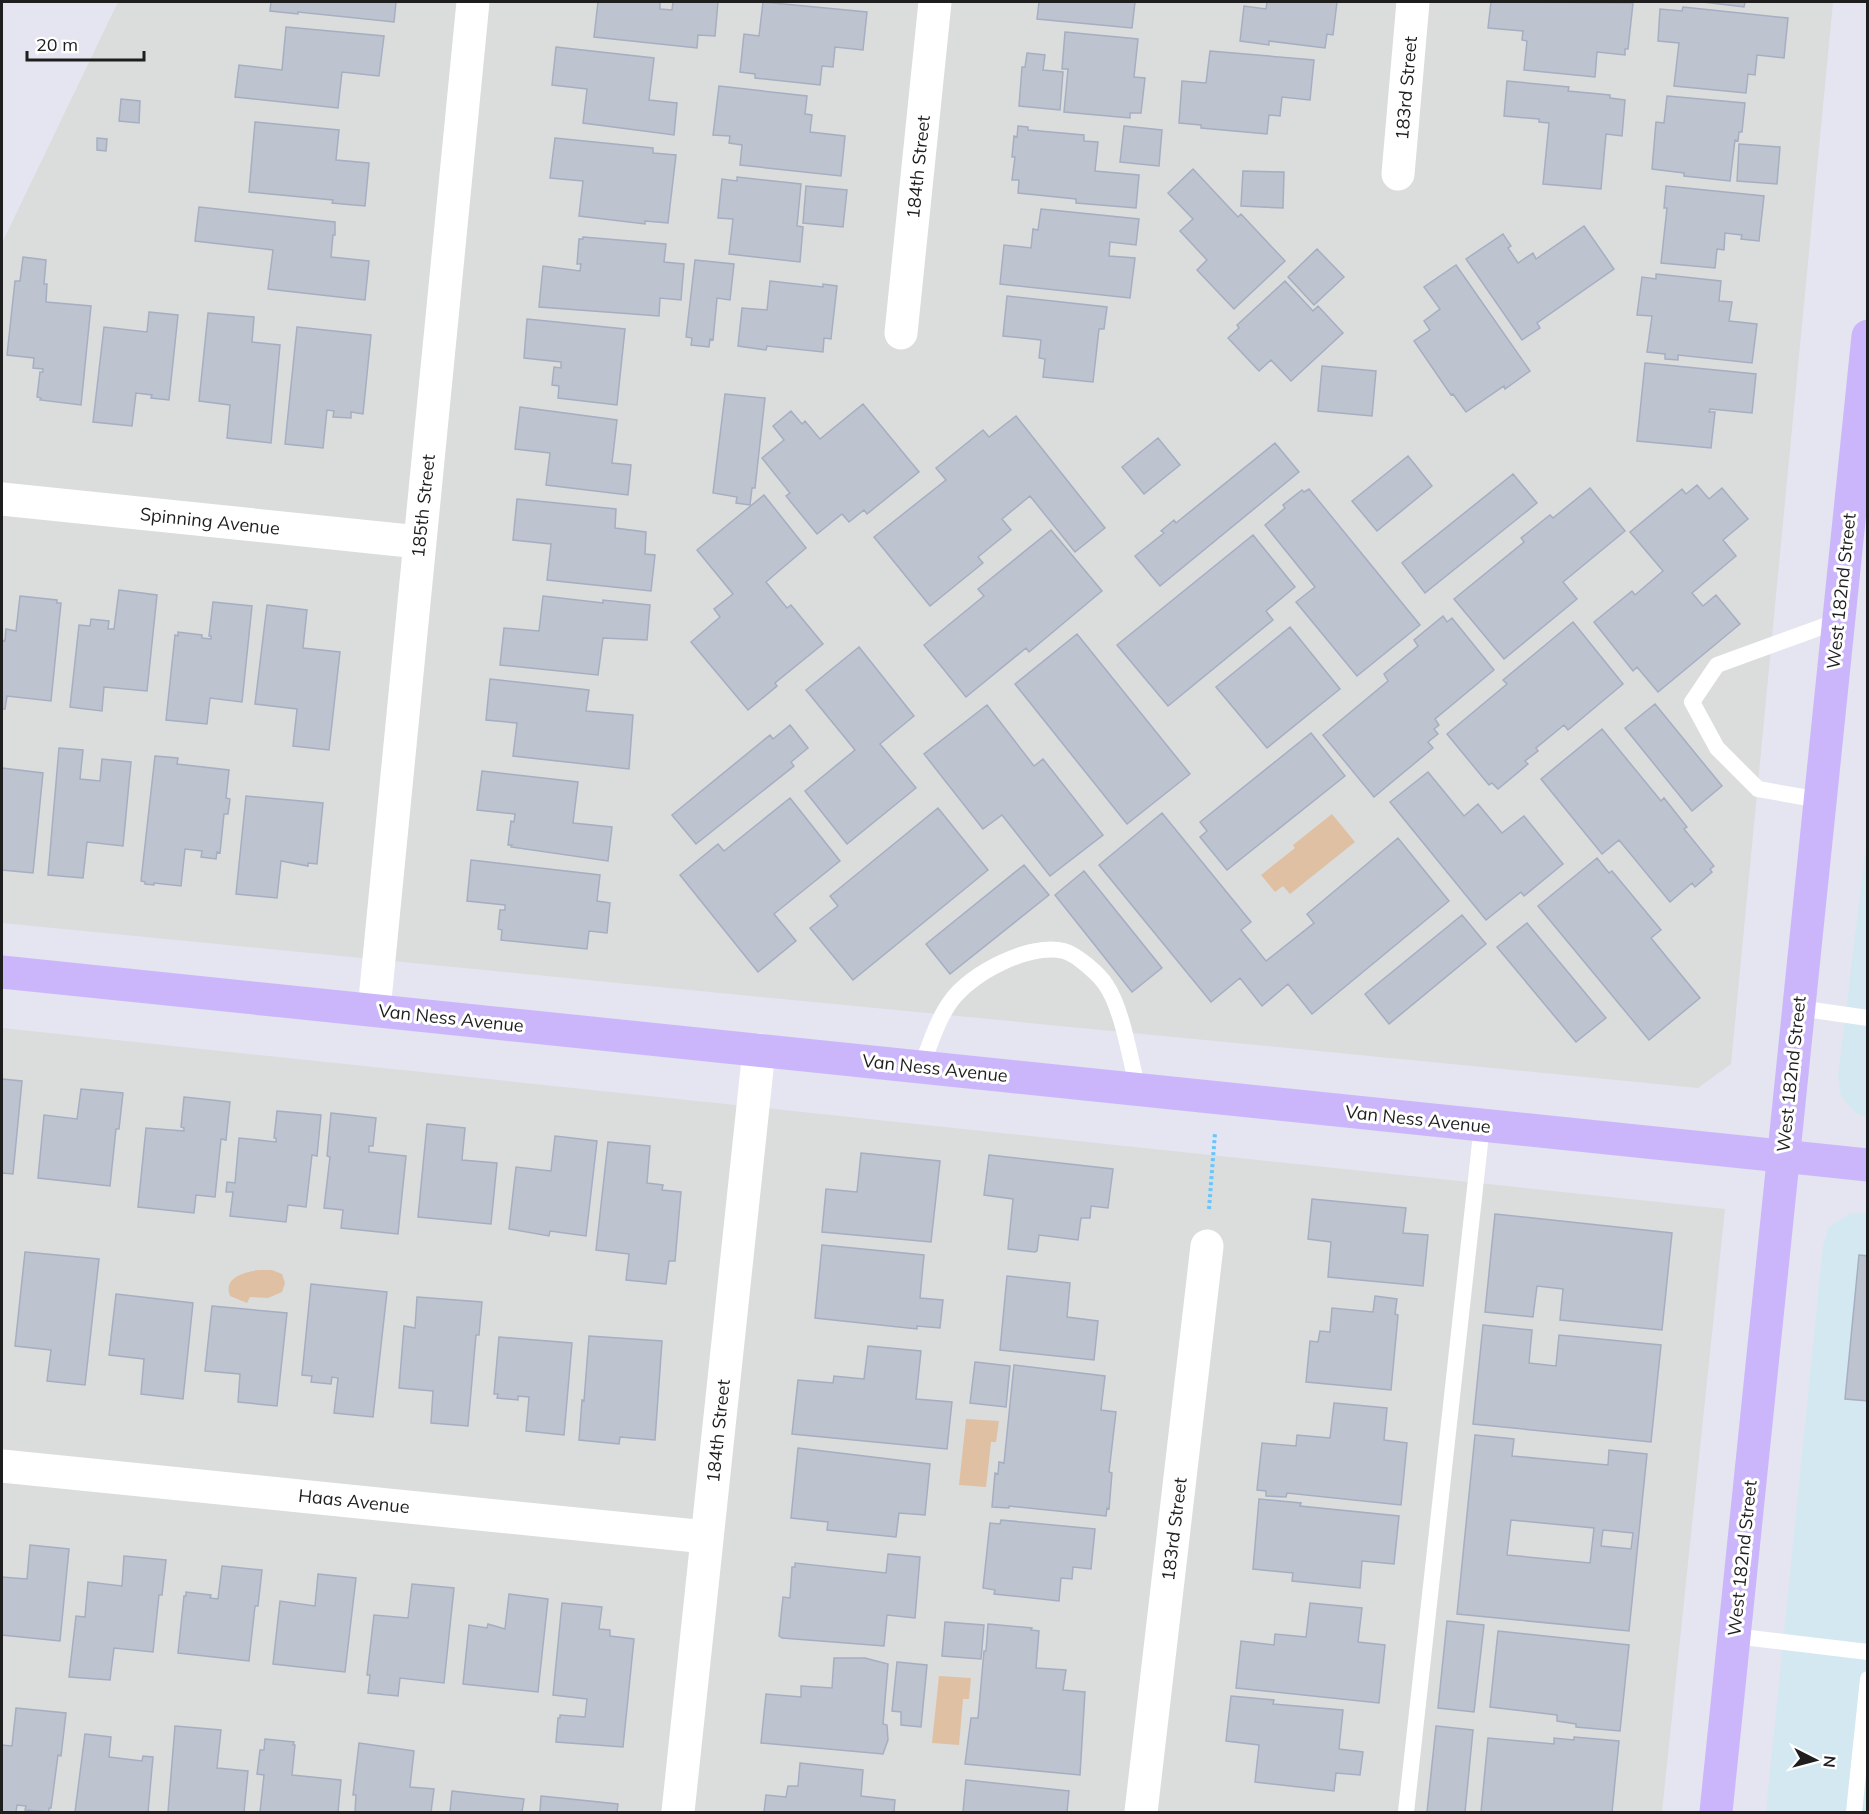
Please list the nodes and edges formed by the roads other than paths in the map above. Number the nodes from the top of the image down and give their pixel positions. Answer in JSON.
{"nodes":[{"id":1,"x":473,"y":2,"type":"edge"},
{"id":2,"x":935,"y":2,"type":"edge"},
{"id":3,"x":1413,"y":2,"type":"edge"},
{"id":4,"x":1398,"y":174,"type":"dead end"},
{"id":5,"x":901,"y":333,"type":"dead end"},
{"id":6,"x":1868,"y":336,"type":"edge"},
{"id":7,"x":2,"y":499,"type":"edge"},
{"id":8,"x":419,"y":542,"type":"junction"},
{"id":9,"x":1838,"y":621,"type":"junction"},
{"id":10,"x":1820,"y":800,"type":"junction"},
{"id":11,"x":2,"y":972,"type":"edge"},
{"id":12,"x":1798,"y":1008,"type":"junction"},
{"id":13,"x":374,"y":1010,"type":"junction"},
{"id":14,"x":1868,"y":1018,"type":"edge"},
{"id":15,"x":759,"y":1050,"type":"junction"},
{"id":16,"x":921,"y":1067,"type":"junction"},
{"id":17,"x":1138,"y":1089,"type":"junction"},
{"id":18,"x":1482,"y":1125,"type":"junction"},
{"id":19,"x":1783,"y":1156,"type":"junction"},
{"id":20,"x":1868,"y":1166,"type":"edge"},
{"id":21,"x":1207,"y":1246,"type":"road end"},
{"id":22,"x":2,"y":1466,"type":"edge"},
{"id":23,"x":706,"y":1537,"type":"junction"},
{"id":24,"x":1734,"y":1636,"type":"junction"},
{"id":25,"x":1868,"y":1652,"type":"edge"},
{"id":26,"x":1868,"y":1679,"type":"edge"},
{"id":27,"x":678,"y":1812,"type":"edge"},
{"id":28,"x":1141,"y":1812,"type":"edge"},
{"id":29,"x":1406,"y":1812,"type":"edge"},
{"id":30,"x":1716,"y":1812,"type":"edge"},
{"id":31,"x":1854,"y":1812,"type":"edge"}],
"edges":[{"from":1,"to":8,"type":"street","name":"185th Street"},
{"from":2,"to":5,"type":"street","name":"184th Street"},
{"from":3,"to":4,"type":"street","name":"183rd Street"},
{"from":6,"to":9,"type":"main road","name":"West 182nd Street"},
{"from":7,"to":8,"type":"street","name":"Spinning Avenue"},
{"from":8,"to":13,"type":"street","name":"185th Street"},
{"from":9,"to":10,"type":"main road","name":"West 182nd Street"},
{"from":9,"to":10,"type":"lane"},
{"from":10,"to":12,"type":"main road","name":"West 182nd Street"},
{"from":11,"to":13,"type":"main road","name":"Van Ness Avenue"},
{"from":12,"to":14,"type":"lane"},
{"from":12,"to":19,"type":"main road","name":"West 182nd Street"},
{"from":13,"to":15,"type":"main road","name":"Van Ness Avenue"},
{"from":15,"to":16,"type":"main road","name":"Van Ness Avenue"},
{"from":15,"to":23,"type":"street","name":"184th Street"},
{"from":16,"to":17,"type":"main road","name":"Van Ness Avenue"},
{"from":16,"to":17,"type":"lane"},
{"from":17,"to":18,"type":"main road","name":"Van Ness Avenue"},
{"from":18,"to":19,"type":"main road","name":"Van Ness Avenue"},
{"from":18,"to":29,"type":"lane"},
{"from":19,"to":20,"type":"main road","name":"Van Ness Avenue"},
{"from":19,"to":24,"type":"main road","name":"West 182nd Street"},
{"from":21,"to":28,"type":"street","name":"183rd Street"},
{"from":22,"to":23,"type":"street","name":"Haas Avenue"},
{"from":23,"to":27,"type":"street","name":"184th Street"},
{"from":24,"to":25,"type":"lane"},
{"from":24,"to":30,"type":"main road","name":"West 182nd Street"},
{"from":26,"to":31,"type":"lane"}]}
